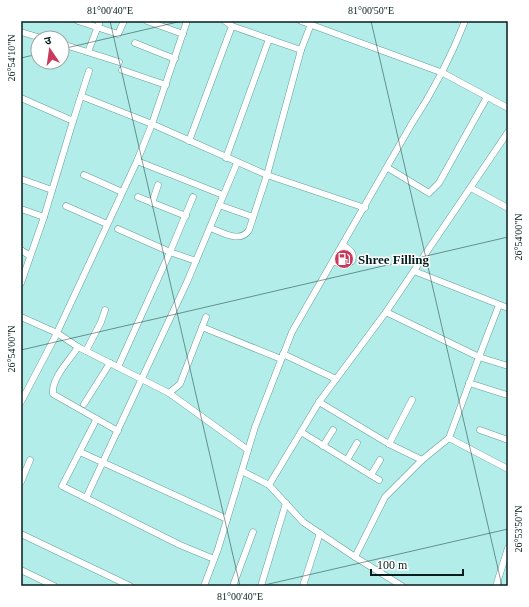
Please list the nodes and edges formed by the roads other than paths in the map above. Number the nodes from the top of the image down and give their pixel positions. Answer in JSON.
{"nodes":[{"id":1,"x":78,"y":21,"type":"edge"},
{"id":2,"x":124,"y":21,"type":"edge"},
{"id":3,"x":147,"y":21,"type":"edge"},
{"id":4,"x":187,"y":21,"type":"edge"},
{"id":5,"x":225,"y":21,"type":"edge"},
{"id":6,"x":301,"y":21,"type":"edge"},
{"id":7,"x":465,"y":21,"type":"edge"},
{"id":8,"x":99,"y":24,"type":"edge"},
{"id":9,"x":311,"y":24,"type":"junction"},
{"id":10,"x":232,"y":26,"type":"junction"},
{"id":11,"x":183,"y":34,"type":"junction"},
{"id":12,"x":269,"y":39,"type":"junction"},
{"id":13,"x":135,"y":44,"type":"dead end"},
{"id":14,"x":70,"y":46,"type":"edge"},
{"id":15,"x":301,"y":50,"type":"junction"},
{"id":16,"x":88,"y":52,"type":"junction"},
{"id":17,"x":175,"y":59,"type":"junction"},
{"id":18,"x":119,"y":62,"type":"dead end"},
{"id":19,"x":122,"y":70,"type":"dead end"},
{"id":20,"x":88,"y":71,"type":"dead end"},
{"id":21,"x":443,"y":74,"type":"junction"},
{"id":22,"x":166,"y":85,"type":"junction"},
{"id":23,"x":81,"y":96,"type":"junction"},
{"id":24,"x":487,"y":97,"type":"junction"},
{"id":25,"x":21,"y":98,"type":"edge"},
{"id":26,"x":508,"y":108,"type":"edge"},
{"id":27,"x":73,"y":121,"type":"junction"},
{"id":28,"x":152,"y":124,"type":"junction"},
{"id":29,"x":508,"y":132,"type":"edge"},
{"id":30,"x":506,"y":139,"type":"edge"},
{"id":31,"x":189,"y":141,"type":"junction"},
{"id":32,"x":226,"y":158,"type":"junction"},
{"id":33,"x":137,"y":161,"type":"junction"},
{"id":34,"x":237,"y":163,"type":"junction"},
{"id":35,"x":388,"y":168,"type":"junction"},
{"id":36,"x":84,"y":175,"type":"dead end"},
{"id":37,"x":267,"y":175,"type":"junction"},
{"id":38,"x":21,"y":179,"type":"edge"},
{"id":39,"x":158,"y":185,"type":"dead end"},
{"id":40,"x":471,"y":188,"type":"junction"},
{"id":41,"x":52,"y":190,"type":"junction"},
{"id":42,"x":122,"y":192,"type":"junction"},
{"id":43,"x":223,"y":195,"type":"junction"},
{"id":44,"x":138,"y":197,"type":"dead end"},
{"id":45,"x":193,"y":197,"type":"dead end"},
{"id":46,"x":152,"y":203,"type":"junction"},
{"id":47,"x":66,"y":206,"type":"dead end"},
{"id":48,"x":219,"y":206,"type":"junction"},
{"id":49,"x":365,"y":208,"type":"junction"},
{"id":50,"x":508,"y":208,"type":"edge"},
{"id":51,"x":21,"y":209,"type":"edge"},
{"id":52,"x":186,"y":216,"type":"junction"},
{"id":53,"x":44,"y":217,"type":"junction"},
{"id":54,"x":253,"y":217,"type":"junction"},
{"id":55,"x":107,"y":224,"type":"junction"},
{"id":56,"x":210,"y":228,"type":"junction"},
{"id":57,"x":118,"y":229,"type":"dead end"},
{"id":58,"x":343,"y":245,"type":"junction"},
{"id":59,"x":21,"y":250,"type":"edge"},
{"id":60,"x":170,"y":252,"type":"junction"},
{"id":61,"x":30,"y":256,"type":"junction"},
{"id":62,"x":196,"y":262,"type":"junction"},
{"id":63,"x":333,"y":262,"type":"junction"},
{"id":64,"x":414,"y":271,"type":"junction"},
{"id":65,"x":21,"y":282,"type":"edge"},
{"id":66,"x":499,"y":305,"type":"junction"},
{"id":67,"x":508,"y":308,"type":"edge"},
{"id":68,"x":104,"y":310,"type":"dead end"},
{"id":69,"x":386,"y":312,"type":"junction"},
{"id":70,"x":21,"y":317,"type":"edge"},
{"id":71,"x":206,"y":317,"type":"dead end"},
{"id":72,"x":202,"y":327,"type":"junction"},
{"id":73,"x":57,"y":334,"type":"junction"},
{"id":74,"x":78,"y":347,"type":"junction"},
{"id":75,"x":86,"y":351,"type":"junction"},
{"id":76,"x":282,"y":356,"type":"junction"},
{"id":77,"x":479,"y":357,"type":"junction"},
{"id":78,"x":110,"y":363,"type":"junction"},
{"id":79,"x":508,"y":366,"type":"edge"},
{"id":80,"x":118,"y":367,"type":"junction"},
{"id":81,"x":141,"y":379,"type":"junction"},
{"id":82,"x":336,"y":379,"type":"junction"},
{"id":83,"x":469,"y":383,"type":"junction"},
{"id":84,"x":169,"y":393,"type":"junction"},
{"id":85,"x":507,"y":395,"type":"edge"},
{"id":86,"x":412,"y":400,"type":"dead end"},
{"id":87,"x":21,"y":402,"type":"edge"},
{"id":88,"x":320,"y":402,"type":"junction"},
{"id":89,"x":84,"y":404,"type":"dead end"},
{"id":90,"x":96,"y":420,"type":"junction"},
{"id":91,"x":333,"y":430,"type":"dead end"},
{"id":92,"x":480,"y":430,"type":"dead end"},
{"id":93,"x":118,"y":432,"type":"junction"},
{"id":94,"x":301,"y":432,"type":"junction"},
{"id":95,"x":450,"y":438,"type":"junction"},
{"id":96,"x":508,"y":440,"type":"edge"},
{"id":97,"x":357,"y":443,"type":"dead end"},
{"id":98,"x":389,"y":444,"type":"junction"},
{"id":99,"x":323,"y":446,"type":"junction"},
{"id":100,"x":248,"y":450,"type":"junction"},
{"id":101,"x":80,"y":452,"type":"junction"},
{"id":102,"x":30,"y":460,"type":"dead end"},
{"id":103,"x":347,"y":460,"type":"junction"},
{"id":104,"x":380,"y":460,"type":"dead end"},
{"id":105,"x":422,"y":460,"type":"junction"},
{"id":106,"x":104,"y":463,"type":"junction"},
{"id":107,"x":508,"y":469,"type":"edge"},
{"id":108,"x":242,"y":471,"type":"junction"},
{"id":109,"x":371,"y":475,"type":"junction"},
{"id":110,"x":380,"y":480,"type":"dead end"},
{"id":111,"x":21,"y":482,"type":"edge"},
{"id":112,"x":269,"y":485,"type":"junction"},
{"id":113,"x":86,"y":498,"type":"junction"},
{"id":114,"x":286,"y":503,"type":"junction"},
{"id":115,"x":227,"y":519,"type":"junction"},
{"id":116,"x":253,"y":532,"type":"dead end"},
{"id":117,"x":320,"y":533,"type":"junction"},
{"id":118,"x":21,"y":534,"type":"edge"},
{"id":119,"x":508,"y":548,"type":"edge"},
{"id":120,"x":355,"y":557,"type":"junction"},
{"id":121,"x":214,"y":559,"type":"junction"},
{"id":122,"x":506,"y":560,"type":"edge"},
{"id":123,"x":21,"y":570,"type":"edge"},
{"id":124,"x":54,"y":586,"type":"edge"},
{"id":125,"x":130,"y":586,"type":"edge"},
{"id":126,"x":204,"y":586,"type":"edge"},
{"id":127,"x":233,"y":586,"type":"edge"},
{"id":128,"x":260,"y":586,"type":"edge"},
{"id":129,"x":303,"y":586,"type":"edge"},
{"id":130,"x":402,"y":586,"type":"edge"},
{"id":131,"x":496,"y":586,"type":"edge"}],
"edges":[{"from":1,"to":8,"type":"street"},
{"from":2,"to":8,"type":"street"},
{"from":3,"to":11,"type":"street"},
{"from":4,"to":11,"type":"street"},
{"from":5,"to":10,"type":"street"},
{"from":6,"to":9,"type":"street"},
{"from":7,"to":21,"type":"street"},
{"from":8,"to":16,"type":"street"},
{"from":9,"to":15,"type":"street"},
{"from":9,"to":21,"type":"street"},
{"from":10,"to":12,"type":"street"},
{"from":10,"to":31,"type":"street"},
{"from":11,"to":17,"type":"street"},
{"from":12,"to":15,"type":"street"},
{"from":12,"to":32,"type":"street"},
{"from":13,"to":17,"type":"street"},
{"from":14,"to":16,"type":"street"},
{"from":15,"to":37,"type":"street"},
{"from":16,"to":18,"type":"street"},
{"from":17,"to":22,"type":"street"},
{"from":19,"to":22,"type":"street"},
{"from":20,"to":23,"type":"street"},
{"from":21,"to":24,"type":"street"},
{"from":21,"to":35,"type":"street"},
{"from":22,"to":28,"type":"street"},
{"from":23,"to":27,"type":"street"},
{"from":23,"to":28,"type":"street"},
{"from":24,"to":26,"type":"street"},
{"from":24,"to":35,"type":"street"},
{"from":25,"to":27,"type":"street"},
{"from":27,"to":41,"type":"street"},
{"from":28,"to":31,"type":"street"},
{"from":28,"to":33,"type":"street"},
{"from":29,"to":30,"type":"street"},
{"from":30,"to":40,"type":"street"},
{"from":31,"to":32,"type":"street"},
{"from":32,"to":34,"type":"street"},
{"from":33,"to":42,"type":"street"},
{"from":33,"to":43,"type":"street"},
{"from":34,"to":37,"type":"street"},
{"from":34,"to":43,"type":"street"},
{"from":35,"to":49,"type":"street"},
{"from":36,"to":42,"type":"street"},
{"from":37,"to":49,"type":"street"},
{"from":37,"to":54,"type":"street"},
{"from":38,"to":41,"type":"street"},
{"from":39,"to":46,"type":"street"},
{"from":40,"to":50,"type":"street"},
{"from":40,"to":64,"type":"street"},
{"from":41,"to":53,"type":"street"},
{"from":42,"to":55,"type":"street"},
{"from":43,"to":48,"type":"street"},
{"from":44,"to":46,"type":"street"},
{"from":45,"to":52,"type":"street"},
{"from":46,"to":52,"type":"street"},
{"from":47,"to":55,"type":"street"},
{"from":48,"to":54,"type":"street"},
{"from":48,"to":56,"type":"street"},
{"from":49,"to":58,"type":"street"},
{"from":51,"to":53,"type":"street"},
{"from":52,"to":60,"type":"street"},
{"from":53,"to":61,"type":"street"},
{"from":54,"to":56,"type":"street"},
{"from":55,"to":73,"type":"street"},
{"from":56,"to":62,"type":"street"},
{"from":57,"to":60,"type":"street"},
{"from":58,"to":63,"type":"street"},
{"from":58,"to":63,"type":"street"},
{"from":59,"to":61,"type":"street"},
{"from":60,"to":62,"type":"street"},
{"from":60,"to":80,"type":"street"},
{"from":61,"to":65,"type":"street"},
{"from":62,"to":81,"type":"street"},
{"from":63,"to":76,"type":"street"},
{"from":64,"to":66,"type":"street"},
{"from":64,"to":69,"type":"street"},
{"from":66,"to":67,"type":"street"},
{"from":66,"to":77,"type":"street"},
{"from":68,"to":75,"type":"street"},
{"from":69,"to":77,"type":"street"},
{"from":69,"to":82,"type":"street"},
{"from":70,"to":73,"type":"street"},
{"from":71,"to":72,"type":"street"},
{"from":72,"to":76,"type":"street"},
{"from":72,"to":84,"type":"street"},
{"from":73,"to":74,"type":"street"},
{"from":73,"to":87,"type":"street"},
{"from":74,"to":75,"type":"street"},
{"from":74,"to":90,"type":"street"},
{"from":75,"to":78,"type":"street"},
{"from":76,"to":82,"type":"street"},
{"from":76,"to":100,"type":"street"},
{"from":77,"to":79,"type":"street"},
{"from":77,"to":83,"type":"street"},
{"from":78,"to":80,"type":"street"},
{"from":78,"to":89,"type":"street"},
{"from":80,"to":81,"type":"street"},
{"from":81,"to":84,"type":"street"},
{"from":81,"to":93,"type":"street"},
{"from":82,"to":88,"type":"street"},
{"from":83,"to":85,"type":"street"},
{"from":83,"to":95,"type":"street"},
{"from":84,"to":100,"type":"street"},
{"from":86,"to":98,"type":"street"},
{"from":88,"to":94,"type":"street"},
{"from":88,"to":98,"type":"street"},
{"from":90,"to":93,"type":"street"},
{"from":90,"to":101,"type":"street"},
{"from":91,"to":99,"type":"street"},
{"from":92,"to":96,"type":"street"},
{"from":93,"to":106,"type":"street"},
{"from":94,"to":99,"type":"street"},
{"from":94,"to":112,"type":"street"},
{"from":95,"to":105,"type":"street"},
{"from":95,"to":107,"type":"street"},
{"from":97,"to":103,"type":"street"},
{"from":98,"to":105,"type":"street"},
{"from":99,"to":103,"type":"street"},
{"from":100,"to":108,"type":"street"},
{"from":101,"to":106,"type":"street"},
{"from":101,"to":113,"type":"street"},
{"from":102,"to":111,"type":"street"},
{"from":103,"to":109,"type":"street"},
{"from":104,"to":109,"type":"street"},
{"from":105,"to":120,"type":"street"},
{"from":106,"to":113,"type":"street"},
{"from":106,"to":115,"type":"street"},
{"from":108,"to":112,"type":"street"},
{"from":108,"to":115,"type":"street"},
{"from":109,"to":110,"type":"street"},
{"from":112,"to":114,"type":"street"},
{"from":113,"to":121,"type":"street"},
{"from":114,"to":117,"type":"street"},
{"from":114,"to":128,"type":"street"},
{"from":115,"to":121,"type":"street"},
{"from":116,"to":127,"type":"street"},
{"from":117,"to":120,"type":"street"},
{"from":117,"to":129,"type":"street"},
{"from":118,"to":125,"type":"street"},
{"from":119,"to":122,"type":"street"},
{"from":120,"to":130,"type":"street"},
{"from":121,"to":126,"type":"street"},
{"from":122,"to":131,"type":"street"},
{"from":123,"to":124,"type":"street"}]}
